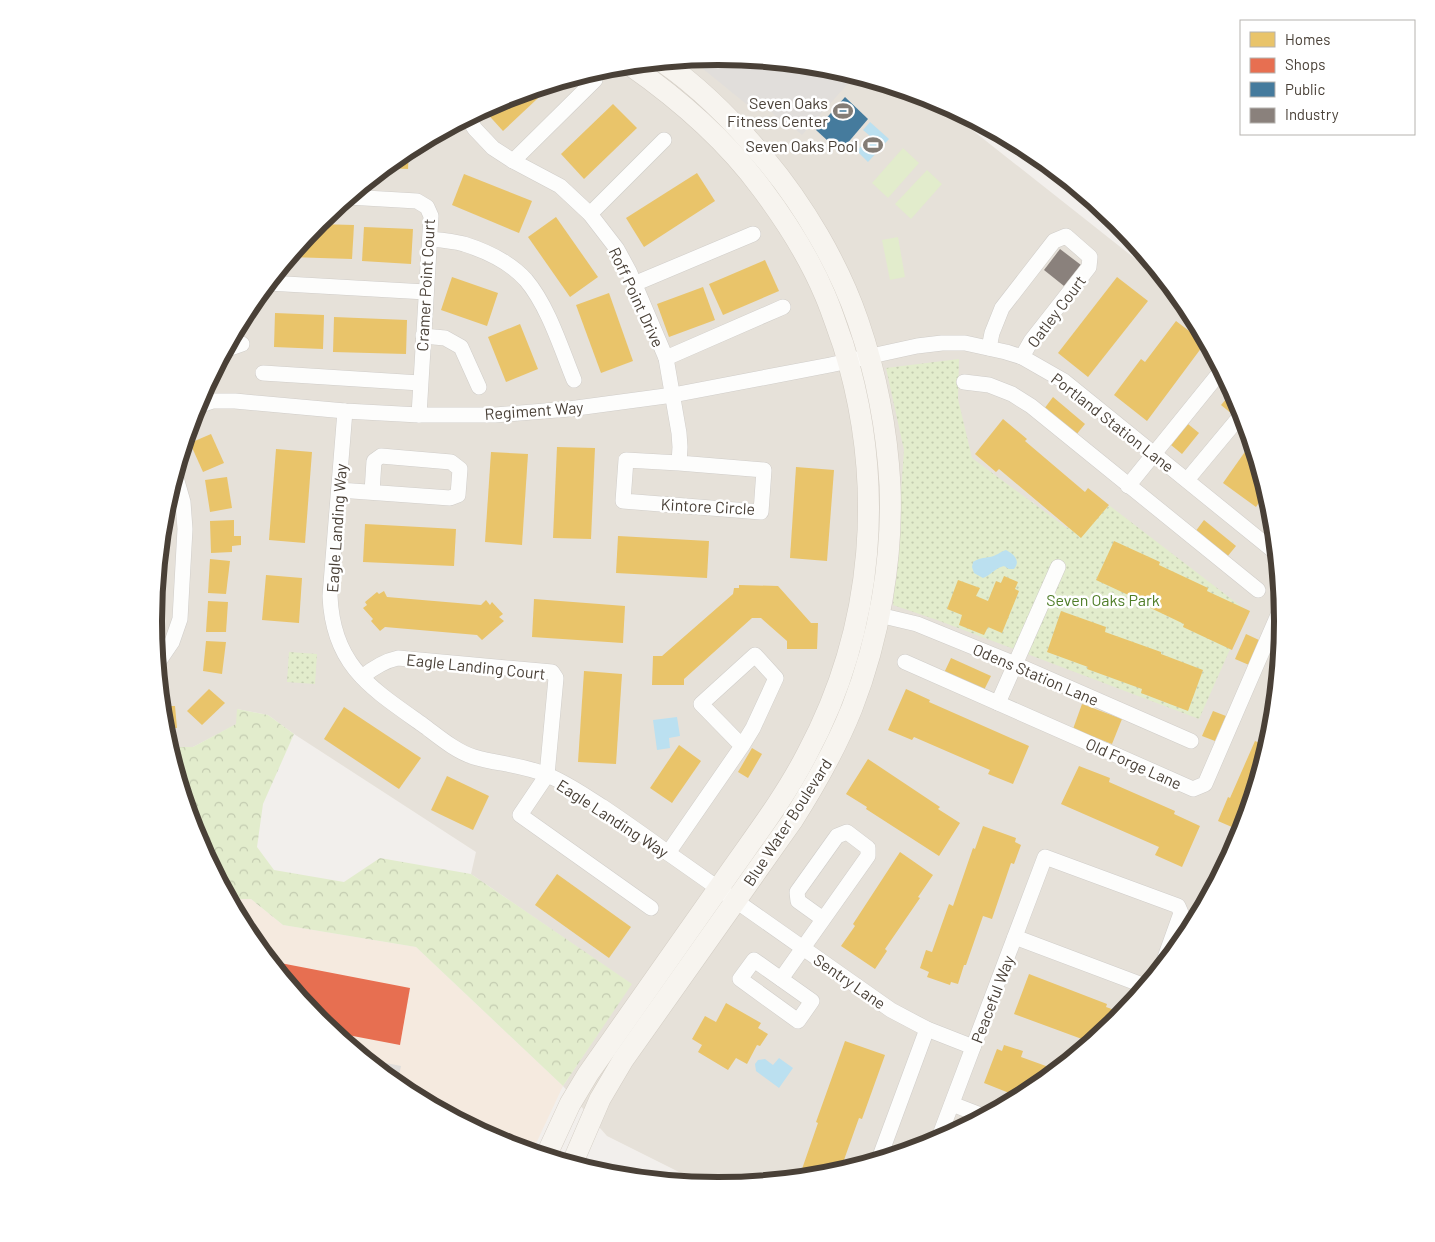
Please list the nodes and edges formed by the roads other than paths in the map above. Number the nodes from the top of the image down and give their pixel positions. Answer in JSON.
{"nodes":[{"id":1,"x":671,"y":67,"type":"edge"},
{"id":2,"x":639,"y":71,"type":"edge"},
{"id":3,"x":595,"y":80,"type":"dead end"},
{"id":4,"x":471,"y":123,"type":"edge"},
{"id":5,"x":664,"y":140,"type":"dead end"},
{"id":6,"x":513,"y":161,"type":"junction"},
{"id":7,"x":358,"y":198,"type":"edge"},
{"id":8,"x":590,"y":214,"type":"junction"},
{"id":9,"x":753,"y":234,"type":"dead end"},
{"id":10,"x":430,"y":239,"type":"junction"},
{"id":11,"x":276,"y":283,"type":"edge"},
{"id":12,"x":634,"y":284,"type":"junction"},
{"id":13,"x":426,"y":292,"type":"junction"},
{"id":14,"x":783,"y":307,"type":"dead end"},
{"id":15,"x":423,"y":336,"type":"junction"},
{"id":16,"x":242,"y":344,"type":"dead end"},
{"id":17,"x":234,"y":347,"type":"edge"},
{"id":18,"x":989,"y":348,"type":"junction"},
{"id":19,"x":870,"y":357,"type":"junction"},
{"id":20,"x":1022,"y":357,"type":"junction"},
{"id":21,"x":666,"y":358,"type":"junction"},
{"id":22,"x":848,"y":362,"type":"junction"},
{"id":23,"x":263,"y":373,"type":"dead end"},
{"id":24,"x":1217,"y":376,"type":"edge"},
{"id":25,"x":574,"y":380,"type":"dead end"},
{"id":26,"x":964,"y":382,"type":"dead end"},
{"id":27,"x":420,"y":383,"type":"junction"},
{"id":28,"x":479,"y":387,"type":"dead end"},
{"id":29,"x":673,"y":395,"type":"junction"},
{"id":30,"x":206,"y":403,"type":"edge"},
{"id":31,"x":344,"y":411,"type":"junction"},
{"id":32,"x":419,"y":415,"type":"junction"},
{"id":33,"x":1236,"y":421,"type":"edge"},
{"id":34,"x":1154,"y":453,"type":"junction"},
{"id":35,"x":679,"y":463,"type":"junction"},
{"id":36,"x":1187,"y":480,"type":"junction"},
{"id":37,"x":178,"y":485,"type":"edge"},
{"id":38,"x":1128,"y":486,"type":"junction"},
{"id":39,"x":339,"y":490,"type":"junction"},
{"id":40,"x":372,"y":492,"type":"junction"},
{"id":41,"x":1269,"y":546,"type":"edge"},
{"id":42,"x":1058,"y":567,"type":"dead end"},
{"id":43,"x":1258,"y":590,"type":"dead end"},
{"id":44,"x":878,"y":615,"type":"junction"},
{"id":45,"x":1274,"y":625,"type":"edge"},
{"id":46,"x":163,"y":655,"type":"edge"},
{"id":47,"x":905,"y":662,"type":"dead end"},
{"id":48,"x":1015,"y":664,"type":"junction"},
{"id":49,"x":362,"y":677,"type":"junction"},
{"id":50,"x":998,"y":703,"type":"junction"},
{"id":51,"x":1191,"y":741,"type":"dead end"},
{"id":52,"x":742,"y":746,"type":"junction"},
{"id":53,"x":547,"y":775,"type":"junction"},
{"id":54,"x":668,"y":853,"type":"junction"},
{"id":55,"x":718,"y":888,"type":"junction"},
{"id":56,"x":736,"y":901,"type":"junction"},
{"id":57,"x":651,"y":908,"type":"dead end"},
{"id":58,"x":823,"y":919,"type":"junction"},
{"id":59,"x":1015,"y":937,"type":"junction"},
{"id":60,"x":1170,"y":944,"type":"edge"},
{"id":61,"x":803,"y":948,"type":"junction"},
{"id":62,"x":780,"y":979,"type":"junction"},
{"id":63,"x":1139,"y":984,"type":"edge"},
{"id":64,"x":927,"y":1029,"type":"junction"},
{"id":65,"x":973,"y":1047,"type":"junction"},
{"id":66,"x":952,"y":1104,"type":"junction"},
{"id":67,"x":976,"y":1113,"type":"edge"},
{"id":68,"x":942,"y":1130,"type":"edge"},
{"id":69,"x":549,"y":1150,"type":"edge"},
{"id":70,"x":882,"y":1151,"type":"edge"},
{"id":71,"x":575,"y":1158,"type":"edge"}],
"edges":[{"from":1,"to":19,"type":"street","name":"Blue Water Boulevard"},
{"from":2,"to":22,"type":"street","name":"Blue Water Boulevard"},
{"from":3,"to":6,"type":"street"},
{"from":4,"to":6,"type":"street","name":"Roff Point Drive"},
{"from":5,"to":8,"type":"street"},
{"from":6,"to":8,"type":"street","name":"Roff Point Drive"},
{"from":7,"to":10,"type":"street","name":"Cramer Point Court"},
{"from":8,"to":12,"type":"street","name":"Roff Point Drive"},
{"from":9,"to":12,"type":"street"},
{"from":10,"to":13,"type":"street","name":"Cramer Point Court"},
{"from":10,"to":25,"type":"street"},
{"from":11,"to":13,"type":"street"},
{"from":12,"to":21,"type":"street","name":"Roff Point Drive"},
{"from":13,"to":15,"type":"street","name":"Cramer Point Court"},
{"from":14,"to":21,"type":"street"},
{"from":15,"to":27,"type":"street","name":"Cramer Point Court"},
{"from":15,"to":28,"type":"street"},
{"from":16,"to":17,"type":"street"},
{"from":18,"to":19,"type":"street","name":"Portland Station Lane"},
{"from":18,"to":20,"type":"street","name":"Portland Station Lane"},
{"from":18,"to":20,"type":"street","name":"Oatley Court"},
{"from":19,"to":22,"type":"street","name":"Regiment Way"},
{"from":19,"to":44,"type":"street","name":"Blue Water Boulevard"},
{"from":20,"to":34,"type":"street","name":"Portland Station Lane"},
{"from":21,"to":29,"type":"street","name":"Roff Point Drive"},
{"from":22,"to":29,"type":"street","name":"Regiment Way"},
{"from":22,"to":55,"type":"street","name":"Blue Water Boulevard"},
{"from":23,"to":27,"type":"street"},
{"from":24,"to":34,"type":"street"},
{"from":26,"to":38,"type":"street"},
{"from":27,"to":32,"type":"street","name":"Cramer Point Court"},
{"from":29,"to":32,"type":"street","name":"Regiment Way"},
{"from":29,"to":35,"type":"street"},
{"from":30,"to":31,"type":"street","name":"Regiment Way"},
{"from":31,"to":32,"type":"street","name":"Regiment Way"},
{"from":31,"to":39,"type":"street","name":"Eagle Landing Way"},
{"from":33,"to":36,"type":"street"},
{"from":34,"to":36,"type":"street","name":"Portland Station Lane"},
{"from":34,"to":38,"type":"street"},
{"from":35,"to":35,"type":"street","name":"Kintore Circle"},
{"from":36,"to":41,"type":"street","name":"Portland Station Lane"},
{"from":37,"to":46,"type":"street"},
{"from":38,"to":43,"type":"street"},
{"from":39,"to":40,"type":"street"},
{"from":39,"to":49,"type":"street","name":"Eagle Landing Way"},
{"from":40,"to":40,"type":"street"},
{"from":42,"to":48,"type":"street"},
{"from":44,"to":48,"type":"street","name":"Odens Station Lane"},
{"from":44,"to":56,"type":"street","name":"Blue Water Boulevard"},
{"from":45,"to":50,"type":"street","name":"Old Forge Lane"},
{"from":47,"to":50,"type":"street","name":"Old Forge Lane"},
{"from":48,"to":50,"type":"street"},
{"from":48,"to":51,"type":"street","name":"Odens Station Lane"},
{"from":49,"to":53,"type":"street","name":"Eagle Landing Way"},
{"from":49,"to":53,"type":"street","name":"Eagle Landing Court"},
{"from":52,"to":52,"type":"street"},
{"from":52,"to":54,"type":"street"},
{"from":53,"to":54,"type":"street","name":"Eagle Landing Way"},
{"from":53,"to":57,"type":"street"},
{"from":54,"to":55,"type":"street","name":"Eagle Landing Way"},
{"from":55,"to":56,"type":"street","name":"Eagle Landing Way"},
{"from":55,"to":69,"type":"street","name":"Blue Water Boulevard"},
{"from":56,"to":61,"type":"street","name":"Sentry Lane"},
{"from":56,"to":71,"type":"street","name":"Blue Water Boulevard"},
{"from":58,"to":58,"type":"street"},
{"from":58,"to":61,"type":"street"},
{"from":59,"to":60,"type":"street","name":"Peaceful Way"},
{"from":59,"to":63,"type":"street"},
{"from":59,"to":65,"type":"street","name":"Peaceful Way"},
{"from":61,"to":62,"type":"street"},
{"from":61,"to":64,"type":"street","name":"Sentry Lane"},
{"from":62,"to":62,"type":"street"},
{"from":64,"to":65,"type":"street","name":"Sentry Lane"},
{"from":64,"to":70,"type":"street"},
{"from":65,"to":66,"type":"street","name":"Peaceful Way"},
{"from":66,"to":67,"type":"street"},
{"from":66,"to":68,"type":"street","name":"Peaceful Way"}]}
